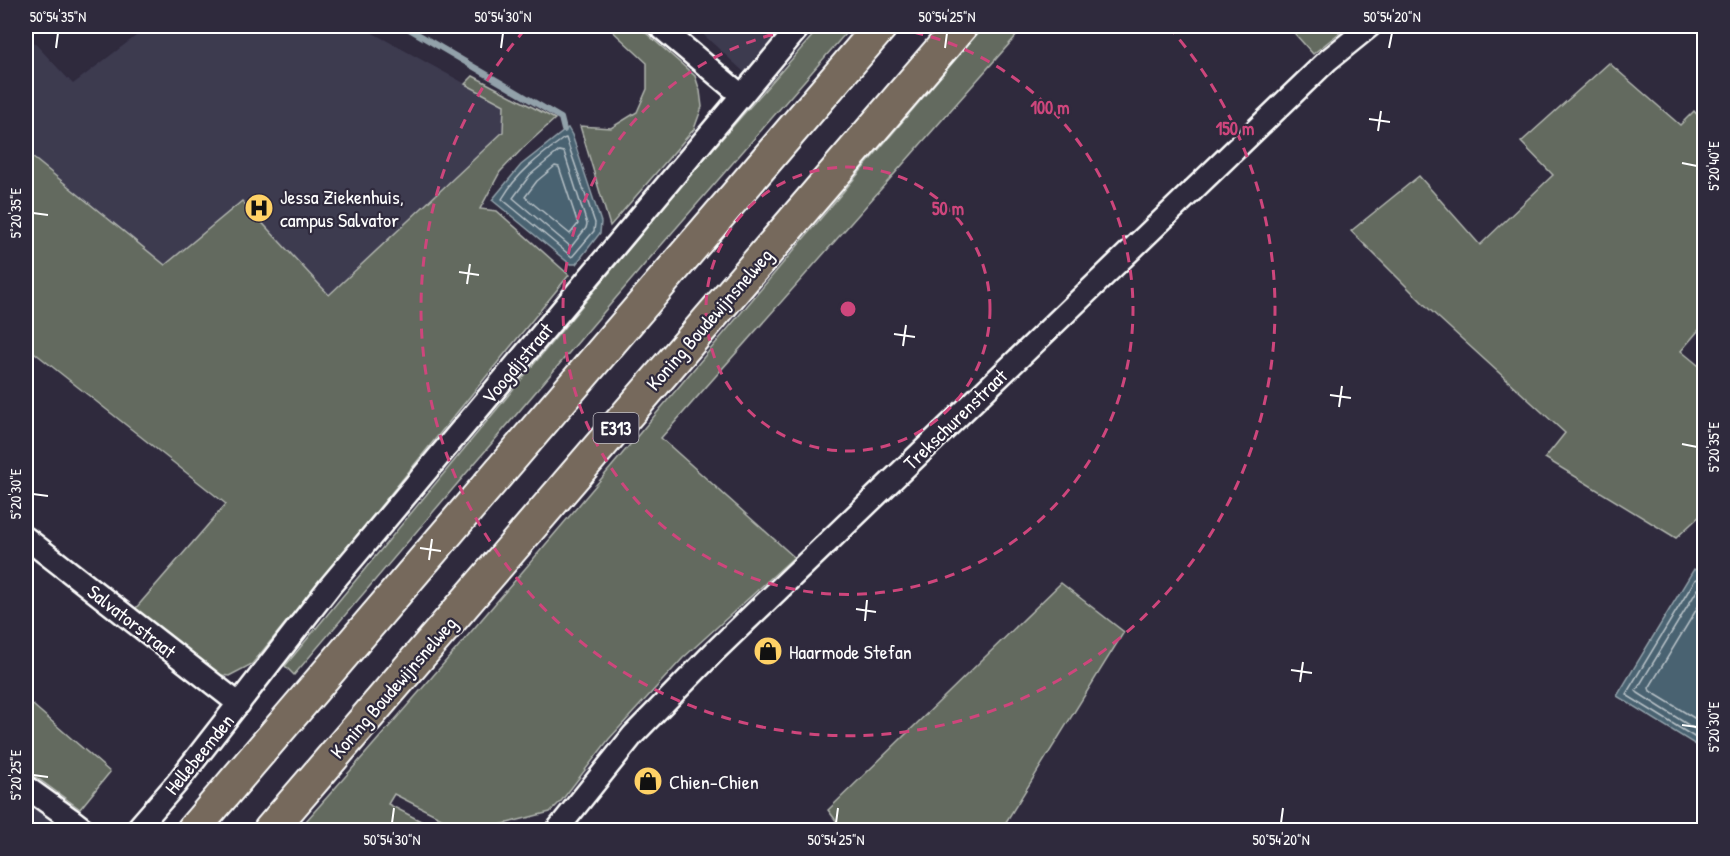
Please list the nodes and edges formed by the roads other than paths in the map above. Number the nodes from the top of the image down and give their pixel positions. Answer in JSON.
{"nodes":[{"id":1,"x":658,"y":26,"type":"edge"},
{"id":2,"x":800,"y":26,"type":"edge"},
{"id":3,"x":881,"y":26,"type":"edge"},
{"id":4,"x":961,"y":26,"type":"edge"},
{"id":5,"x":1370,"y":26,"type":"edge"},
{"id":6,"x":741,"y":95,"type":"junction"},
{"id":7,"x":26,"y":538,"type":"edge"},
{"id":8,"x":239,"y":704,"type":"junction"},
{"id":9,"x":26,"y":787,"type":"edge"},
{"id":10,"x":79,"y":825,"type":"edge"},
{"id":11,"x":135,"y":831,"type":"edge"},
{"id":12,"x":193,"y":831,"type":"edge"},
{"id":13,"x":270,"y":831,"type":"edge"},
{"id":14,"x":557,"y":831,"type":"edge"}],
"edges":[{"from":1,"to":6,"type":"street"},
{"from":2,"to":6,"type":"street","name":"Voogdijstraat"},
{"from":3,"to":12,"type":"highway"},
{"from":4,"to":13,"type":"highway","name":"Koning Boudewijnsnelweg","number":"E313"},
{"from":5,"to":14,"type":"street","name":"Trekschurenstraat"},
{"from":6,"to":8,"type":"street","name":"Voogdijstraat"},
{"from":7,"to":8,"type":"street","name":"Salvatorstraat"},
{"from":8,"to":11,"type":"street","name":"Hellebeemden"},
{"from":9,"to":10,"type":"street"}]}
